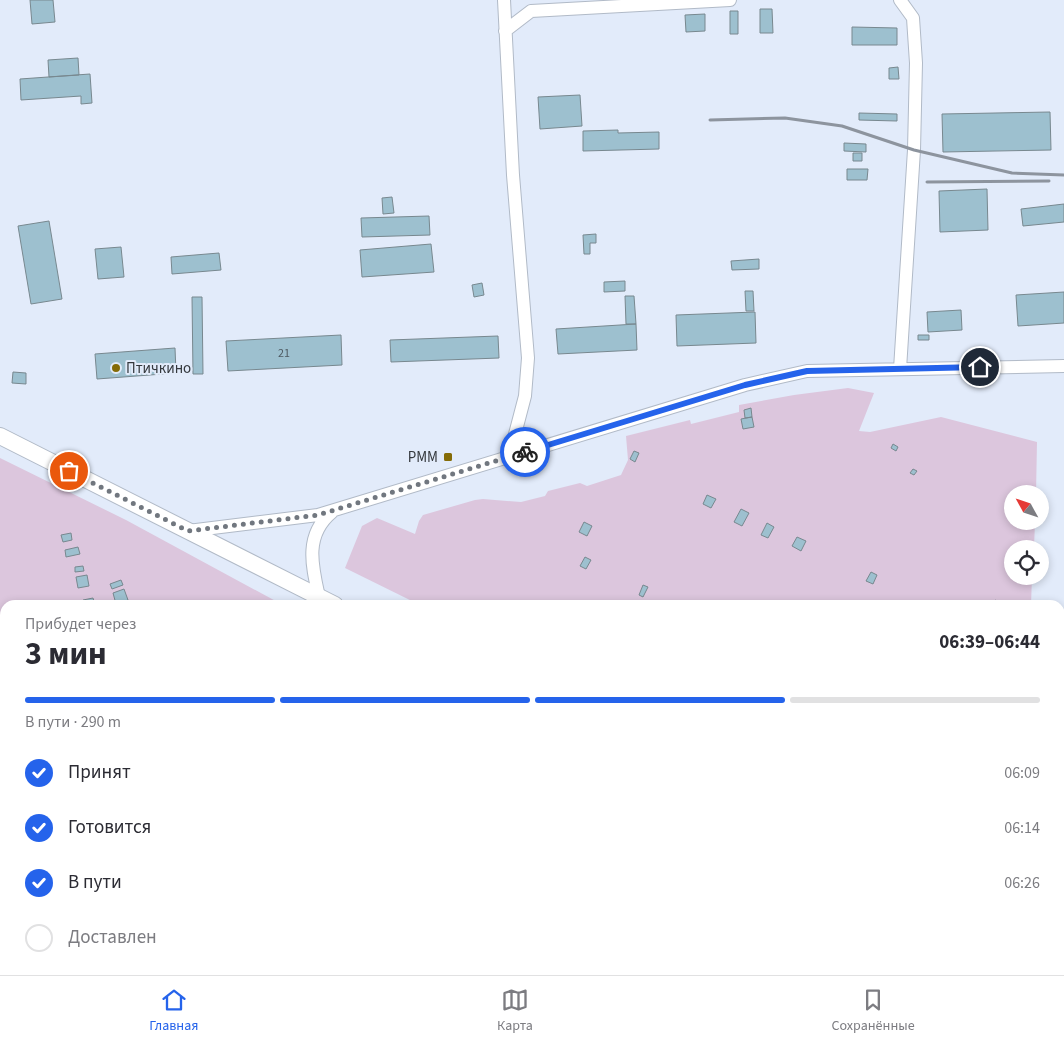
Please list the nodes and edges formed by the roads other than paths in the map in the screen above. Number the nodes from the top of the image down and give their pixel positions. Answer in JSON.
{"nodes":[{"id":1,"x":504,"y":0,"type":"edge"},
{"id":2,"x":730,"y":0,"type":"edge"},
{"id":3,"x":900,"y":0,"type":"edge"},
{"id":4,"x":505,"y":31,"type":"junction"},
{"id":5,"x":1064,"y":366,"type":"edge"},
{"id":6,"x":900,"y":369,"type":"junction"},
{"id":7,"x":0,"y":436,"type":"edge"},
{"id":8,"x":509,"y":457,"type":"junction"},
{"id":9,"x":334,"y":510,"type":"junction"},
{"id":10,"x":188,"y":531,"type":"junction"},
{"id":11,"x":319,"y":597,"type":"junction"},
{"id":12,"x":325,"y":600,"type":"edge"}],
"edges":[{"from":1,"to":4,"type":"street"},
{"from":2,"to":4,"type":"street"},
{"from":3,"to":6,"type":"street"},
{"from":4,"to":8,"type":"street"},
{"from":5,"to":6,"type":"street"},
{"from":6,"to":8,"type":"street"},
{"from":7,"to":10,"type":"main road"},
{"from":8,"to":9,"type":"street"},
{"from":9,"to":10,"type":"street"},
{"from":9,"to":11,"type":"street"},
{"from":10,"to":11,"type":"main road"},
{"from":11,"to":12,"type":"main road"}]}
